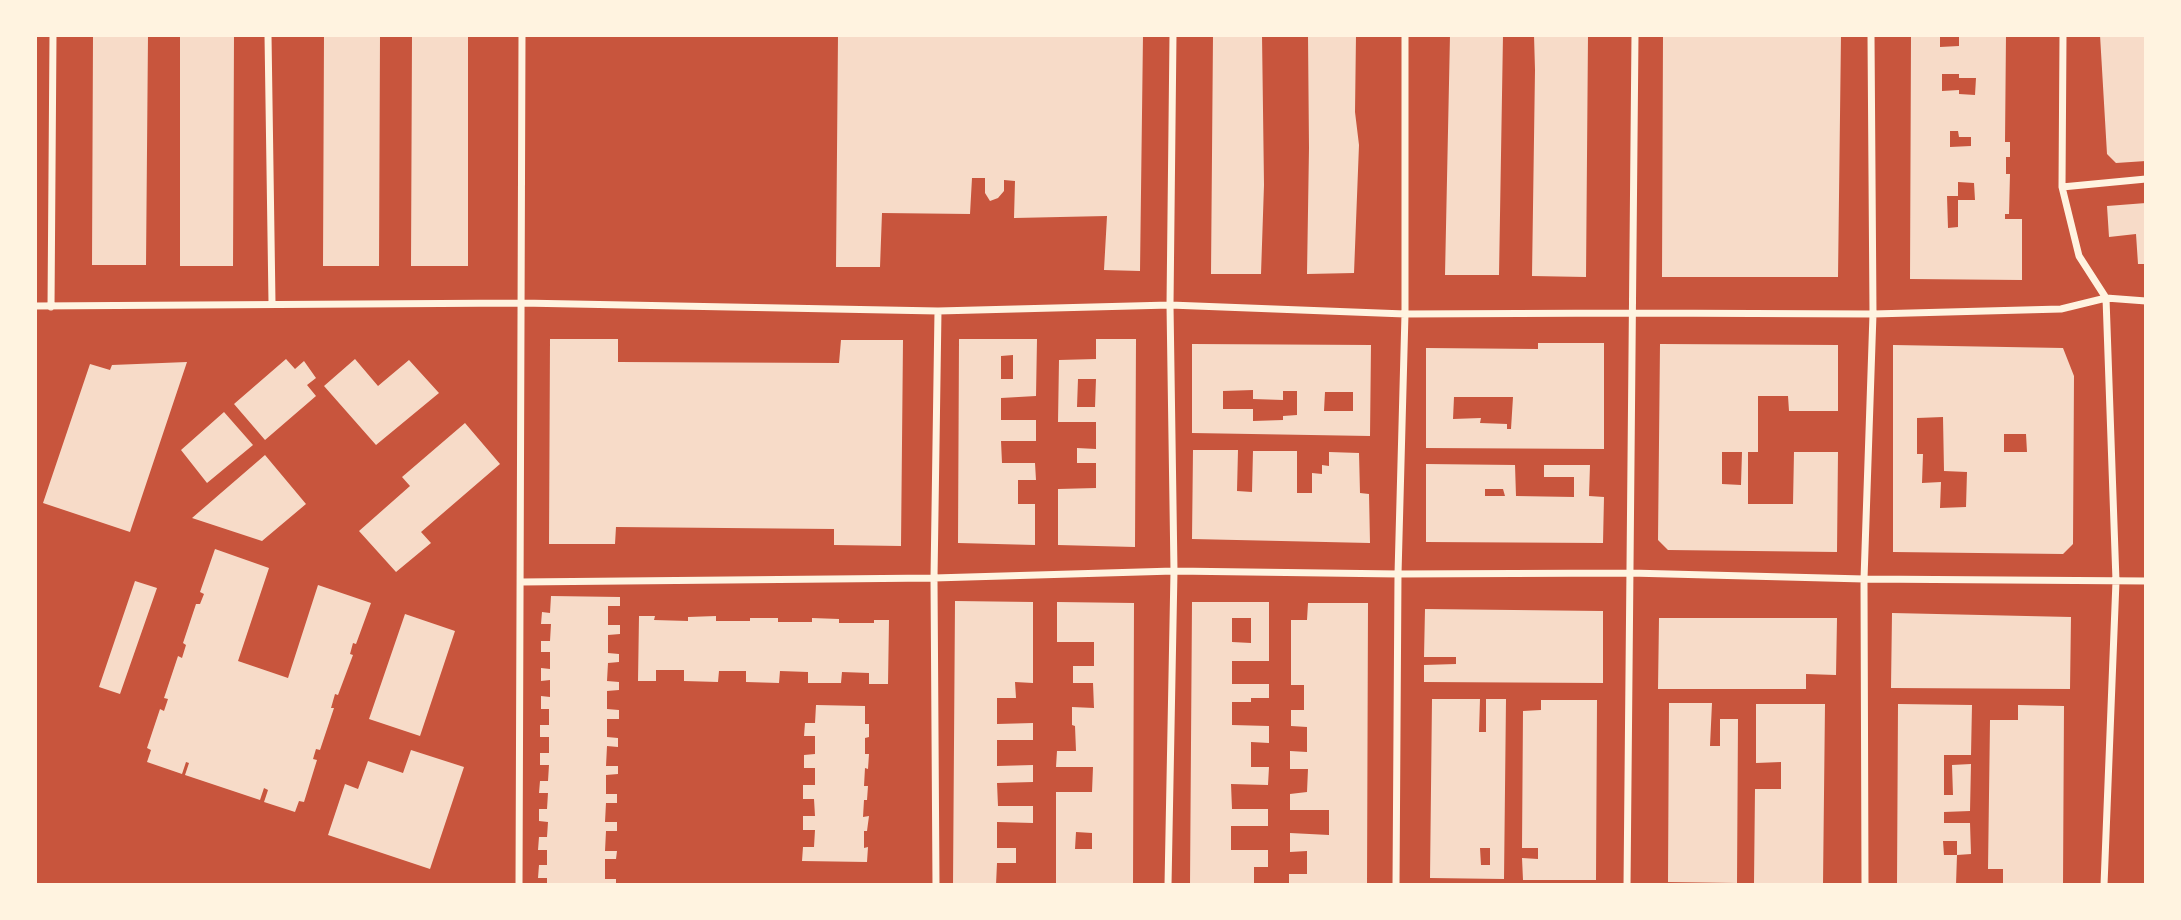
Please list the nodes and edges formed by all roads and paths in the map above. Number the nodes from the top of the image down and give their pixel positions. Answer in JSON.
{"nodes":[{"id":1,"x":53,"y":35,"type":"edge"},
{"id":2,"x":268,"y":35,"type":"edge"},
{"id":3,"x":522,"y":35,"type":"edge"},
{"id":4,"x":1172,"y":35,"type":"edge"},
{"id":5,"x":1405,"y":35,"type":"edge"},
{"id":6,"x":1635,"y":35,"type":"edge"},
{"id":7,"x":1871,"y":35,"type":"edge"},
{"id":8,"x":2063,"y":35,"type":"edge"},
{"id":9,"x":2146,"y":180,"type":"edge"},
{"id":10,"x":2062,"y":187,"type":"junction"},
{"id":11,"x":2106,"y":298,"type":"junction"},
{"id":12,"x":2146,"y":301,"type":"edge"},
{"id":13,"x":272,"y":303,"type":"junction"},
{"id":14,"x":521,"y":303,"type":"junction"},
{"id":15,"x":1170,"y":305,"type":"junction"},
{"id":16,"x":35,"y":306,"type":"edge"},
{"id":17,"x":51,"y":307,"type":"junction"},
{"id":18,"x":938,"y":311,"type":"junction"},
{"id":19,"x":1633,"y":313,"type":"junction"},
{"id":20,"x":1405,"y":314,"type":"junction"},
{"id":21,"x":1873,"y":314,"type":"junction"},
{"id":22,"x":1174,"y":571,"type":"junction"},
{"id":23,"x":1630,"y":573,"type":"junction"},
{"id":24,"x":1398,"y":574,"type":"junction"},
{"id":25,"x":934,"y":578,"type":"junction"},
{"id":26,"x":1864,"y":579,"type":"junction"},
{"id":27,"x":2146,"y":581,"type":"edge"},
{"id":28,"x":521,"y":582,"type":"junction"},
{"id":29,"x":2116,"y":582,"type":"junction"},
{"id":30,"x":519,"y":885,"type":"edge"},
{"id":31,"x":936,"y":885,"type":"edge"},
{"id":32,"x":1168,"y":885,"type":"edge"},
{"id":33,"x":1396,"y":885,"type":"edge"},
{"id":34,"x":1627,"y":885,"type":"edge"},
{"id":35,"x":1865,"y":885,"type":"edge"},
{"id":36,"x":2104,"y":885,"type":"edge"}],
"edges":[{"from":1,"to":17,"type":"street"},
{"from":2,"to":13,"type":"street"},
{"from":3,"to":14,"type":"street"},
{"from":4,"to":15,"type":"street"},
{"from":5,"to":20,"type":"street"},
{"from":6,"to":19,"type":"street"},
{"from":7,"to":21,"type":"street"},
{"from":8,"to":10,"type":"street"},
{"from":9,"to":10,"type":"street"},
{"from":10,"to":11,"type":"street"},
{"from":11,"to":12,"type":"street"},
{"from":11,"to":21,"type":"street"},
{"from":11,"to":29,"type":"street"},
{"from":13,"to":14,"type":"street"},
{"from":13,"to":17,"type":"street"},
{"from":14,"to":18,"type":"street"},
{"from":14,"to":28,"type":"street"},
{"from":15,"to":18,"type":"street"},
{"from":15,"to":20,"type":"street"},
{"from":15,"to":22,"type":"street"},
{"from":16,"to":17,"type":"street"},
{"from":18,"to":25,"type":"street"},
{"from":19,"to":20,"type":"street"},
{"from":19,"to":21,"type":"street"},
{"from":19,"to":23,"type":"street"},
{"from":20,"to":24,"type":"street"},
{"from":21,"to":26,"type":"street"},
{"from":22,"to":24,"type":"street"},
{"from":22,"to":25,"type":"street"},
{"from":22,"to":32,"type":"street"},
{"from":23,"to":24,"type":"street"},
{"from":23,"to":26,"type":"street"},
{"from":23,"to":34,"type":"street"},
{"from":24,"to":33,"type":"street"},
{"from":25,"to":28,"type":"street"},
{"from":25,"to":31,"type":"street"},
{"from":26,"to":29,"type":"street"},
{"from":26,"to":35,"type":"street"},
{"from":27,"to":29,"type":"street"},
{"from":28,"to":30,"type":"street"},
{"from":29,"to":36,"type":"street"}]}
